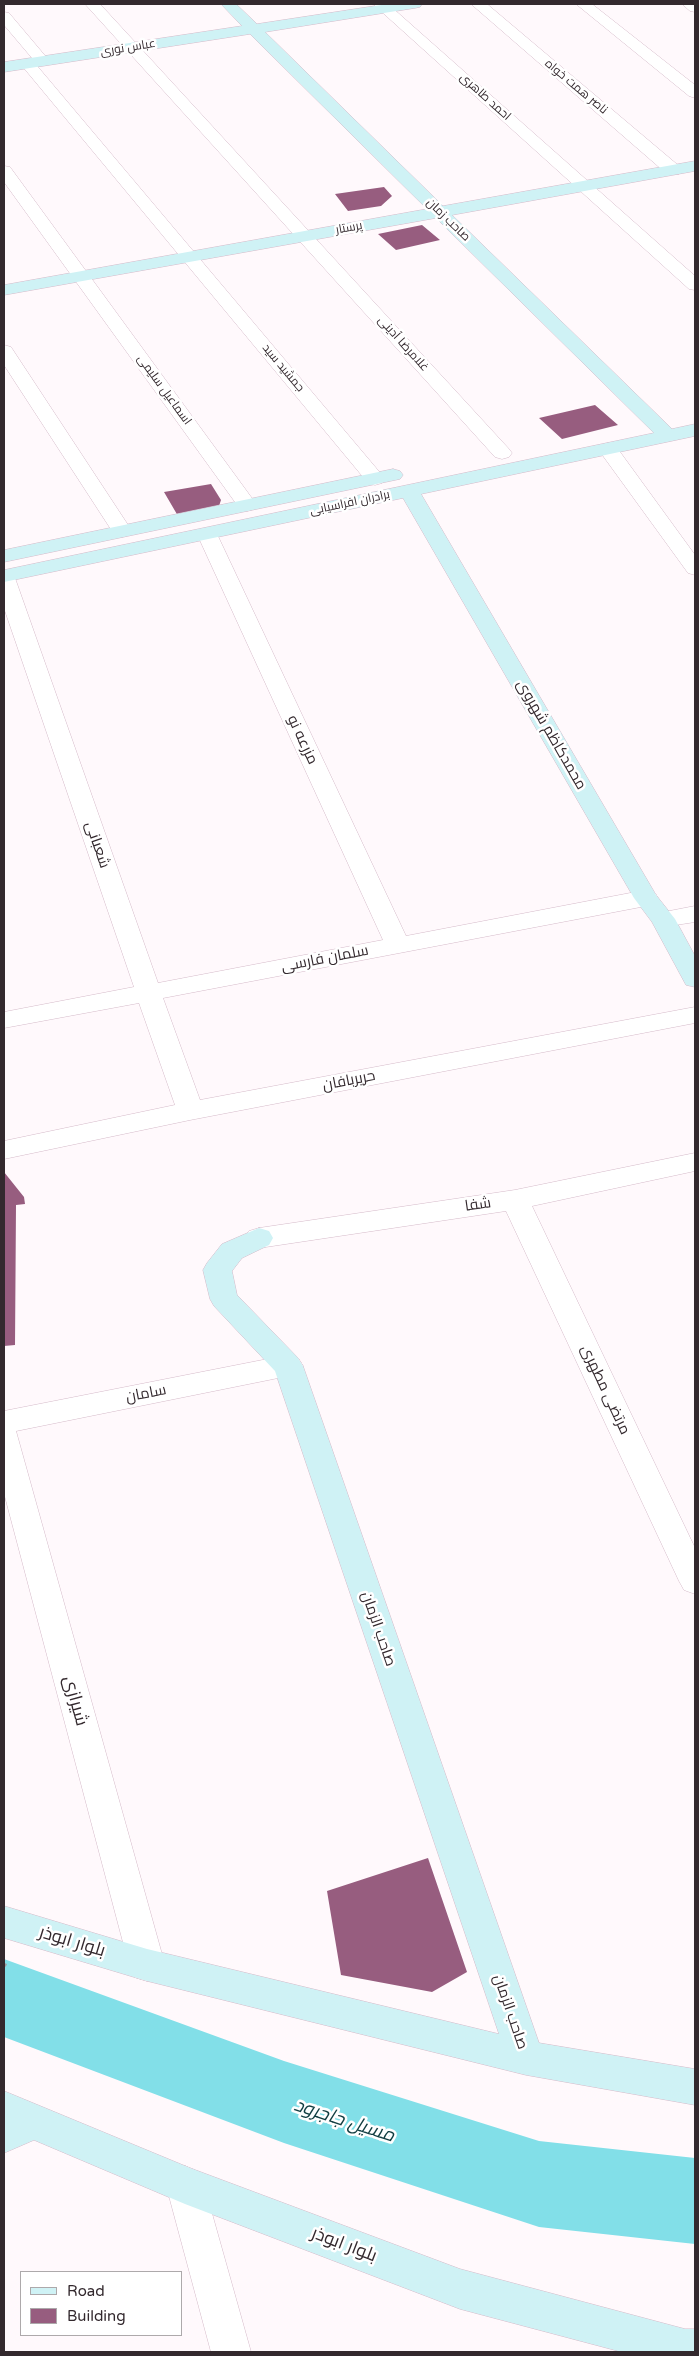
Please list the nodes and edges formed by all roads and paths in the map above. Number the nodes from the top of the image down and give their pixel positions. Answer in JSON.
{"nodes":[{"id":1,"x":92,"y":4,"type":"edge"},
{"id":2,"x":228,"y":4,"type":"edge"},
{"id":3,"x":415,"y":4,"type":"edge"},
{"id":4,"x":478,"y":4,"type":"edge"},
{"id":5,"x":583,"y":4,"type":"edge"},
{"id":6,"x":689,"y":4,"type":"edge"},
{"id":7,"x":382,"y":6,"type":"edge"},
{"id":8,"x":695,"y":8,"type":"edge"},
{"id":9,"x":4,"y":16,"type":"edge"},
{"id":10,"x":253,"y":29,"type":"junction"},
{"id":11,"x":132,"y":48,"type":"junction"},
{"id":12,"x":35,"y":63,"type":"junction"},
{"id":13,"x":4,"y":67,"type":"edge"},
{"id":14,"x":695,"y":93,"type":"edge"},
{"id":15,"x":695,"y":166,"type":"edge"},
{"id":16,"x":674,"y":170,"type":"junction"},
{"id":17,"x":4,"y":171,"type":"edge"},
{"id":18,"x":584,"y":186,"type":"junction"},
{"id":19,"x":440,"y":212,"type":"junction"},
{"id":20,"x":304,"y":236,"type":"junction"},
{"id":21,"x":190,"y":257,"type":"junction"},
{"id":22,"x":81,"y":276,"type":"junction"},
{"id":23,"x":695,"y":285,"type":"edge"},
{"id":24,"x":4,"y":290,"type":"edge"},
{"id":25,"x":4,"y":351,"type":"edge"},
{"id":26,"x":695,"y":411,"type":"edge"},
{"id":27,"x":652,"y":420,"type":"junction"},
{"id":28,"x":695,"y":430,"type":"edge"},
{"id":29,"x":668,"y":436,"type":"junction"},
{"id":30,"x":608,"y":449,"type":"junction"},
{"id":31,"x":502,"y":453,"type":"junction"},
{"id":32,"x":375,"y":478,"type":"junction"},
{"id":33,"x":409,"y":491,"type":"junction"},
{"id":34,"x":247,"y":504,"type":"junction"},
{"id":35,"x":122,"y":531,"type":"junction"},
{"id":36,"x":207,"y":534,"type":"junction"},
{"id":37,"x":4,"y":556,"type":"edge"},
{"id":38,"x":695,"y":569,"type":"edge"},
{"id":39,"x":4,"y":577,"type":"edge"},
{"id":40,"x":646,"y":898,"type":"junction"},
{"id":41,"x":695,"y":914,"type":"edge"},
{"id":42,"x":663,"y":920,"type":"junction"},
{"id":43,"x":398,"y":945,"type":"junction"},
{"id":44,"x":695,"y":979,"type":"edge"},
{"id":45,"x":149,"y":992,"type":"junction"},
{"id":46,"x":695,"y":1015,"type":"edge"},
{"id":47,"x":4,"y":1020,"type":"edge"},
{"id":48,"x":190,"y":1111,"type":"junction"},
{"id":49,"x":4,"y":1150,"type":"edge"},
{"id":50,"x":695,"y":1162,"type":"edge"},
{"id":51,"x":516,"y":1200,"type":"junction"},
{"id":52,"x":259,"y":1238,"type":"joint"},
{"id":53,"x":288,"y":1366,"type":"junction"},
{"id":54,"x":4,"y":1422,"type":"edge"},
{"id":55,"x":4,"y":1437,"type":"edge"},
{"id":56,"x":695,"y":1581,"type":"edge"},
{"id":57,"x":4,"y":1922,"type":"edge"},
{"id":58,"x":6,"y":1961,"type":"dead end"},
{"id":59,"x":147,"y":1965,"type":"junction"},
{"id":60,"x":4,"y":1966,"type":"edge"},
{"id":61,"x":526,"y":2058,"type":"junction"},
{"id":62,"x":695,"y":2087,"type":"edge"},
{"id":63,"x":13,"y":2122,"type":"edge"},
{"id":64,"x":186,"y":2185,"type":"junction"},
{"id":65,"x":689,"y":2350,"type":"edge"},
{"id":66,"x":231,"y":2352,"type":"edge"}],
"edges":[{"from":1,"to":11,"type":"street","name":"غلامرضا آدینی"},
{"from":2,"to":10,"type":"street","name":"صاحب زمان"},
{"from":3,"to":7,"type":"street","name":"عباس نوری"},
{"from":4,"to":16,"type":"street","name":"ناصر همت خواه"},
{"from":5,"to":14,"type":"street"},
{"from":6,"to":8,"type":"street"},
{"from":7,"to":10,"type":"street","name":"عباس نوری"},
{"from":7,"to":18,"type":"street","name":"احمد طاهری"},
{"from":9,"to":12,"type":"street","name":"جمشید سید"},
{"from":10,"to":11,"type":"street","name":"عباس نوری"},
{"from":10,"to":19,"type":"street","name":"صاحب زمان"},
{"from":11,"to":12,"type":"street","name":"عباس نوری"},
{"from":11,"to":20,"type":"street","name":"غلامرضا آدینی"},
{"from":12,"to":13,"type":"street","name":"عباس نوری"},
{"from":12,"to":21,"type":"street","name":"جمشید سید"},
{"from":15,"to":16,"type":"street","name":"پرستار"},
{"from":16,"to":18,"type":"street","name":"پرستار"},
{"from":17,"to":22,"type":"street","name":"اسماعیل سلیمی"},
{"from":18,"to":19,"type":"street","name":"پرستار"},
{"from":18,"to":23,"type":"street","name":"احمد طاهری"},
{"from":19,"to":20,"type":"street","name":"پرستار"},
{"from":19,"to":27,"type":"street","name":"صاحب زمان"},
{"from":20,"to":21,"type":"street","name":"پرستار"},
{"from":20,"to":31,"type":"street","name":"غلامرضا آدینی"},
{"from":21,"to":22,"type":"street","name":"پرستار"},
{"from":21,"to":32,"type":"street","name":"جمشید سید"},
{"from":22,"to":24,"type":"street","name":"پرستار"},
{"from":22,"to":34,"type":"street","name":"اسماعیل سلیمی"},
{"from":25,"to":35,"type":"street"},
{"from":26,"to":27,"type":"street","name":"برادران افراسیابی"},
{"from":27,"to":29,"type":"street","name":"صاحب زمان"},
{"from":27,"to":31,"type":"street","name":"برادران افراسیابی"},
{"from":28,"to":29,"type":"street","name":"برادران افراسیابی"},
{"from":29,"to":30,"type":"street","name":"برادران افراسیابی"},
{"from":30,"to":33,"type":"street","name":"برادران افراسیابی"},
{"from":30,"to":38,"type":"street"},
{"from":31,"to":32,"type":"street","name":"برادران افراسیابی"},
{"from":32,"to":34,"type":"street","name":"برادران افراسیابی"},
{"from":33,"to":36,"type":"street","name":"برادران افراسیابی"},
{"from":33,"to":40,"type":"street","name":"محمدکاظم شهروی"},
{"from":34,"to":35,"type":"street","name":"برادران افراسیابی"},
{"from":35,"to":37,"type":"street","name":"برادران افراسیابی"},
{"from":36,"to":39,"type":"street","name":"برادران افراسیابی"},
{"from":36,"to":43,"type":"street","name":"مزرعه نو"},
{"from":39,"to":45,"type":"street","name":"شعبانی"},
{"from":40,"to":42,"type":"street","name":"محمدکاظم شهروی"},
{"from":40,"to":43,"type":"street","name":"سلمان فارسی"},
{"from":41,"to":42,"type":"street"},
{"from":42,"to":44,"type":"street","name":"محمدکاظم شهروی"},
{"from":43,"to":45,"type":"street","name":"سلمان فارسی"},
{"from":45,"to":47,"type":"street","name":"سلمان فارسی"},
{"from":45,"to":48,"type":"street","name":"شعبانی"},
{"from":46,"to":48,"type":"street","name":"حریربافان"},
{"from":48,"to":49,"type":"street","name":"حریربافان"},
{"from":50,"to":51,"type":"street","name":"شفا"},
{"from":51,"to":52,"type":"street","name":"شفا"},
{"from":51,"to":56,"type":"street","name":"مرتضی مطهری"},
{"from":52,"to":53,"type":"street","name":"صاحب الزمان"},
{"from":53,"to":54,"type":"street","name":"سامان"},
{"from":53,"to":61,"type":"street","name":"صاحب الزمان"},
{"from":55,"to":59,"type":"street","name":"شیرازی"},
{"from":57,"to":59,"type":"street","name":"بلوار ابوذر"},
{"from":58,"to":60,"type":"path"},
{"from":59,"to":61,"type":"street","name":"بلوار ابوذر"},
{"from":61,"to":62,"type":"street","name":"بلوار ابوذر"},
{"from":63,"to":64,"type":"street","name":"بلوار ابوذر"},
{"from":64,"to":65,"type":"street","name":"بلوار ابوذر"},
{"from":64,"to":66,"type":"street"}]}
